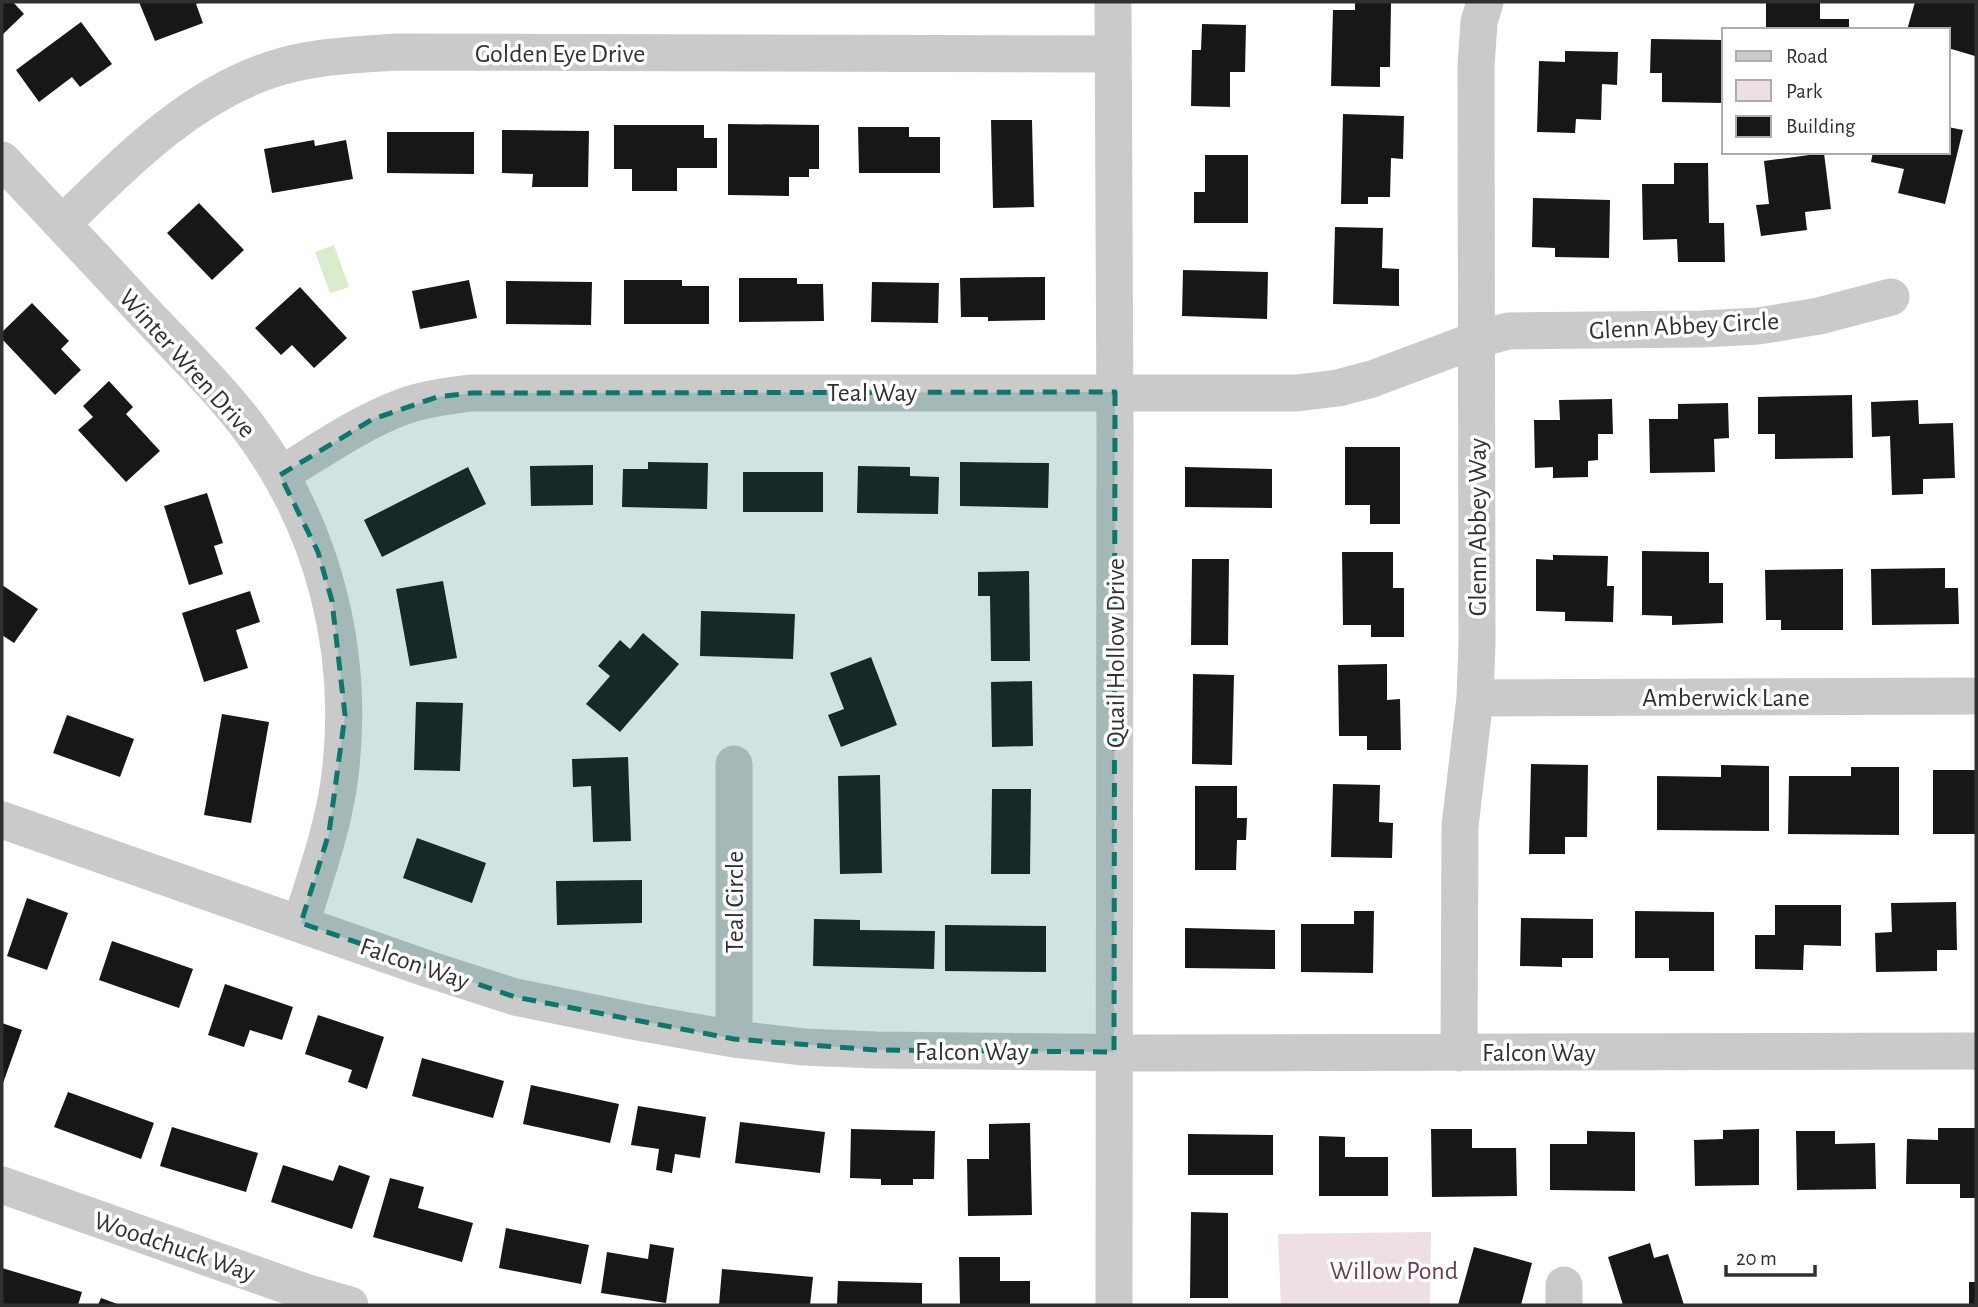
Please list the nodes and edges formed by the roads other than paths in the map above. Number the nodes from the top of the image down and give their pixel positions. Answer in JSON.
{"nodes":[{"id":1,"x":1113,"y":2,"type":"edge"},
{"id":2,"x":1485,"y":2,"type":"edge"},
{"id":3,"x":1113,"y":54,"type":"junction"},
{"id":4,"x":2,"y":160,"type":"edge"},
{"id":5,"x":62,"y":224,"type":"junction"},
{"id":6,"x":1891,"y":298,"type":"dead end"},
{"id":7,"x":1476,"y":340,"type":"junction"},
{"id":8,"x":1115,"y":392,"type":"junction"},
{"id":9,"x":280,"y":475,"type":"junction"},
{"id":10,"x":1976,"y":696,"type":"edge"},
{"id":11,"x":1475,"y":698,"type":"junction"},
{"id":12,"x":734,"y":764,"type":"dead end"},
{"id":13,"x":2,"y":820,"type":"edge"},
{"id":14,"x":301,"y":923,"type":"junction"},
{"id":15,"x":734,"y":1039,"type":"junction"},
{"id":16,"x":1976,"y":1051,"type":"edge"},
{"id":17,"x":1115,"y":1052,"type":"junction"},
{"id":18,"x":1459,"y":1052,"type":"junction"},
{"id":19,"x":2,"y":1185,"type":"edge"},
{"id":20,"x":350,"y":1305,"type":"edge"},
{"id":21,"x":1115,"y":1305,"type":"edge"}],
"edges":[{"from":1,"to":3,"type":"street","name":"Quail Hollow Drive"},
{"from":2,"to":7,"type":"street","name":"Glenn Abbey Way"},
{"from":3,"to":5,"type":"street","name":"Golden Eye Drive"},
{"from":3,"to":8,"type":"street","name":"Quail Hollow Drive"},
{"from":4,"to":5,"type":"street","name":"Winter Wren Drive"},
{"from":5,"to":9,"type":"street","name":"Winter Wren Drive"},
{"from":6,"to":7,"type":"street","name":"Glenn Abbey Circle"},
{"from":7,"to":8,"type":"street","name":"Teal Way"},
{"from":7,"to":11,"type":"street","name":"Glenn Abbey Way"},
{"from":8,"to":9,"type":"street","name":"Teal Way"},
{"from":8,"to":17,"type":"street","name":"Quail Hollow Drive"},
{"from":9,"to":14,"type":"street","name":"Winter Wren Drive"},
{"from":10,"to":11,"type":"street","name":"Amberwick Lane"},
{"from":11,"to":18,"type":"street","name":"Glenn Abbey Way"},
{"from":12,"to":15,"type":"street","name":"Teal Circle"},
{"from":13,"to":14,"type":"street","name":"Falcon Way"},
{"from":14,"to":15,"type":"street","name":"Falcon Way"},
{"from":15,"to":17,"type":"street","name":"Falcon Way"},
{"from":16,"to":18,"type":"street","name":"Falcon Way"},
{"from":17,"to":18,"type":"street","name":"Falcon Way"},
{"from":17,"to":21,"type":"street","name":"Quail Hollow Drive"},
{"from":19,"to":20,"type":"street","name":"Woodchuck Way"}]}
